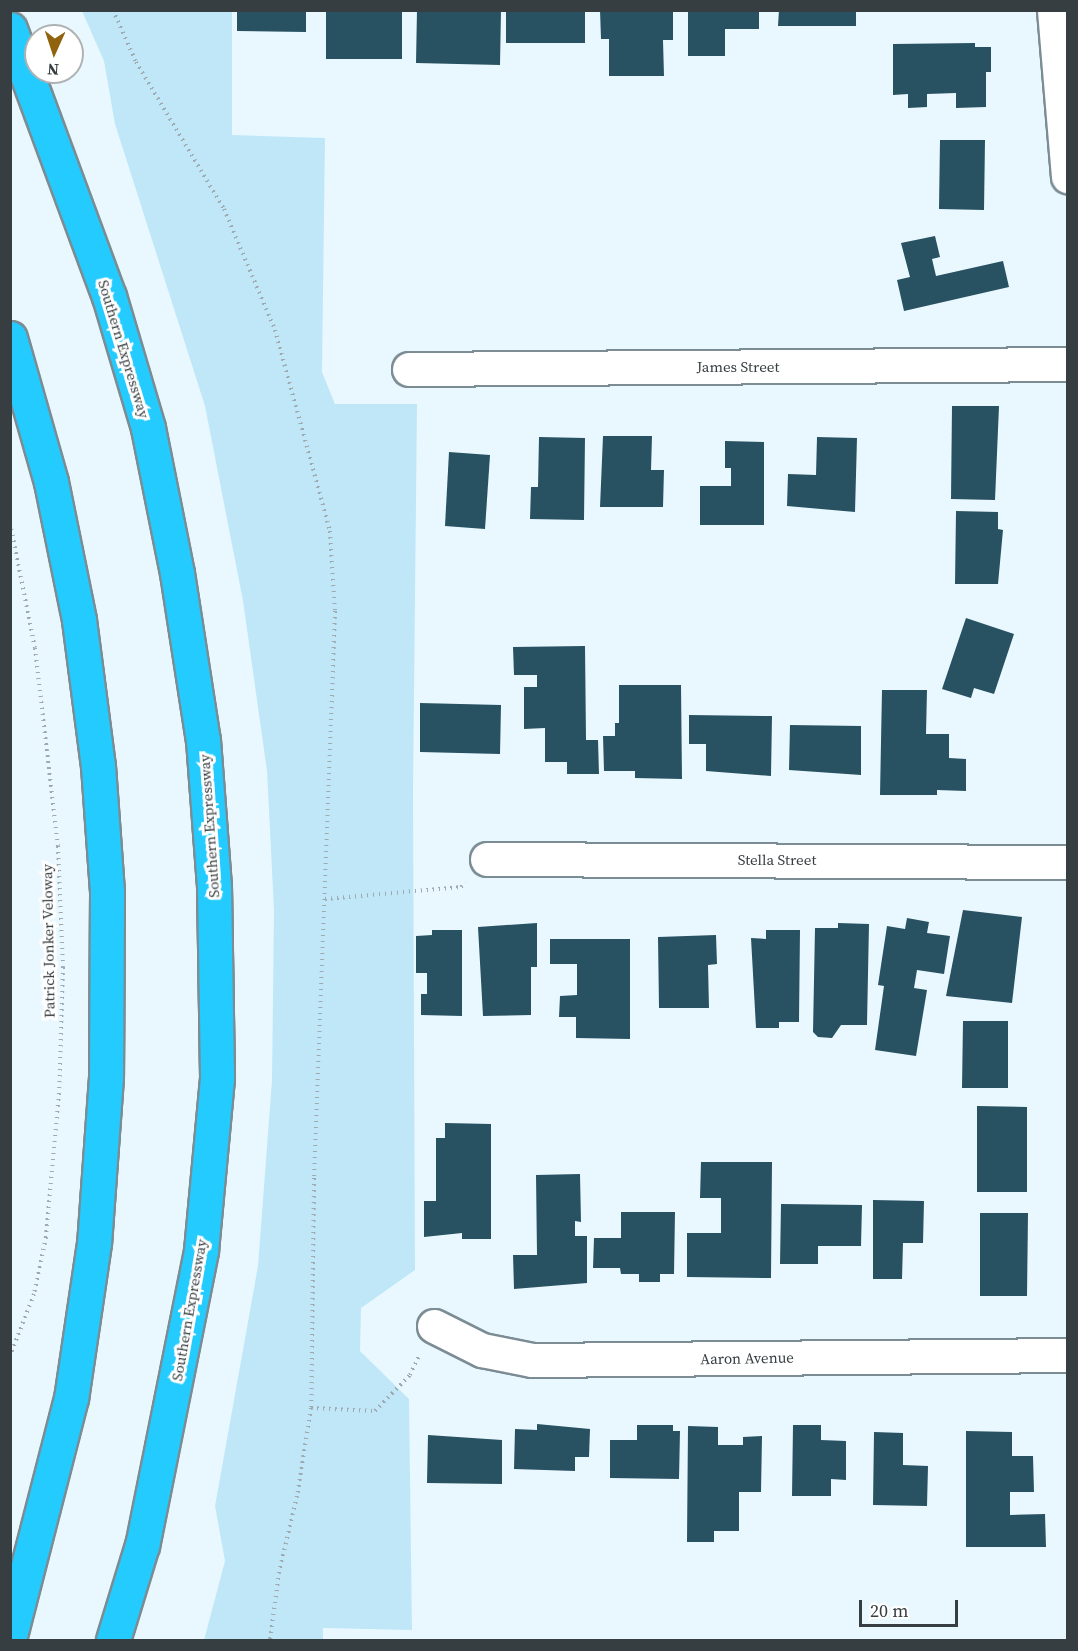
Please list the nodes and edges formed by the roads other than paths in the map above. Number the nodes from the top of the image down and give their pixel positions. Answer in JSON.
{"nodes":[{"id":1,"x":1054,"y":10,"type":"edge"},
{"id":2,"x":10,"y":29,"type":"edge"},
{"id":3,"x":1068,"y":176,"type":"edge"},
{"id":4,"x":10,"y":338,"type":"edge"},
{"id":5,"x":1068,"y":364,"type":"edge"},
{"id":6,"x":409,"y":369,"type":"dead end"},
{"id":7,"x":487,"y":859,"type":"road end"},
{"id":8,"x":1068,"y":862,"type":"edge"},
{"id":9,"x":434,"y":1326,"type":"road end"},
{"id":10,"x":1068,"y":1355,"type":"edge"},
{"id":11,"x":10,"y":1636,"type":"edge"},
{"id":12,"x":113,"y":1641,"type":"edge"}],
"edges":[{"from":1,"to":3,"type":"street"},
{"from":2,"to":12,"type":"highway","name":"Southern Expressway"},
{"from":4,"to":11,"type":"highway"},
{"from":5,"to":6,"type":"street","name":"James Street"},
{"from":7,"to":8,"type":"street","name":"Stella Street"},
{"from":9,"to":10,"type":"street","name":"Aaron Avenue"}]}
